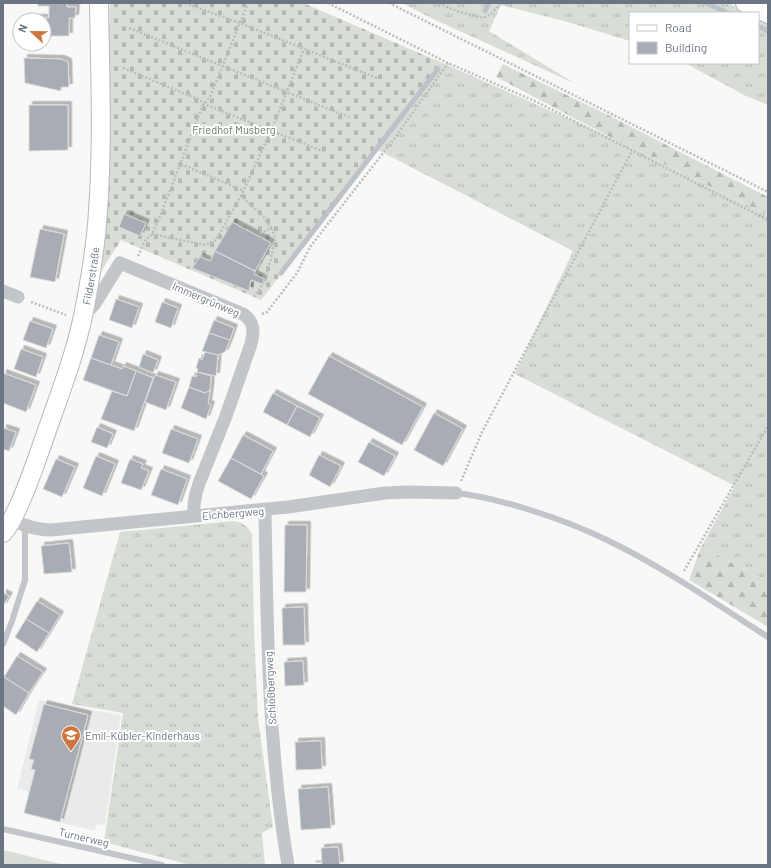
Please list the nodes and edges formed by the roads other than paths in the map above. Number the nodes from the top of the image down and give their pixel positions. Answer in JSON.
{"nodes":[{"id":1,"x":99,"y":3,"type":"edge"},
{"id":2,"x":745,"y":3,"type":"edge"},
{"id":3,"x":768,"y":14,"type":"edge"},
{"id":4,"x":3,"y":291,"type":"edge"},
{"id":5,"x":18,"y":297,"type":"road end"},
{"id":6,"x":82,"y":317,"type":"junction"},
{"id":7,"x":456,"y":493,"type":"joint"},
{"id":8,"x":265,"y":510,"type":"junction"},
{"id":9,"x":194,"y":516,"type":"junction"},
{"id":10,"x":13,"y":526,"type":"edge"},
{"id":11,"x":768,"y":637,"type":"edge"},
{"id":12,"x":3,"y":643,"type":"edge"},
{"id":13,"x":3,"y":829,"type":"edge"},
{"id":14,"x":162,"y":865,"type":"edge"},
{"id":15,"x":288,"y":865,"type":"edge"}],
"edges":[{"from":1,"to":6,"type":"main road","name":"Filderstraße"},
{"from":2,"to":3,"type":"main road"},
{"from":4,"to":5,"type":"street"},
{"from":6,"to":9,"type":"street","name":"Immergrünweg"},
{"from":6,"to":10,"type":"main road","name":"Filderstraße"},
{"from":7,"to":8,"type":"street","name":"Eichbergweg"},
{"from":7,"to":11,"type":"lane"},
{"from":8,"to":9,"type":"street","name":"Eichbergweg"},
{"from":8,"to":15,"type":"street","name":"Schloßbergweg"},
{"from":9,"to":10,"type":"street","name":"Eichbergweg"},
{"from":10,"to":12,"type":"lane"},
{"from":13,"to":14,"type":"lane","name":"Turnerweg"}]}
